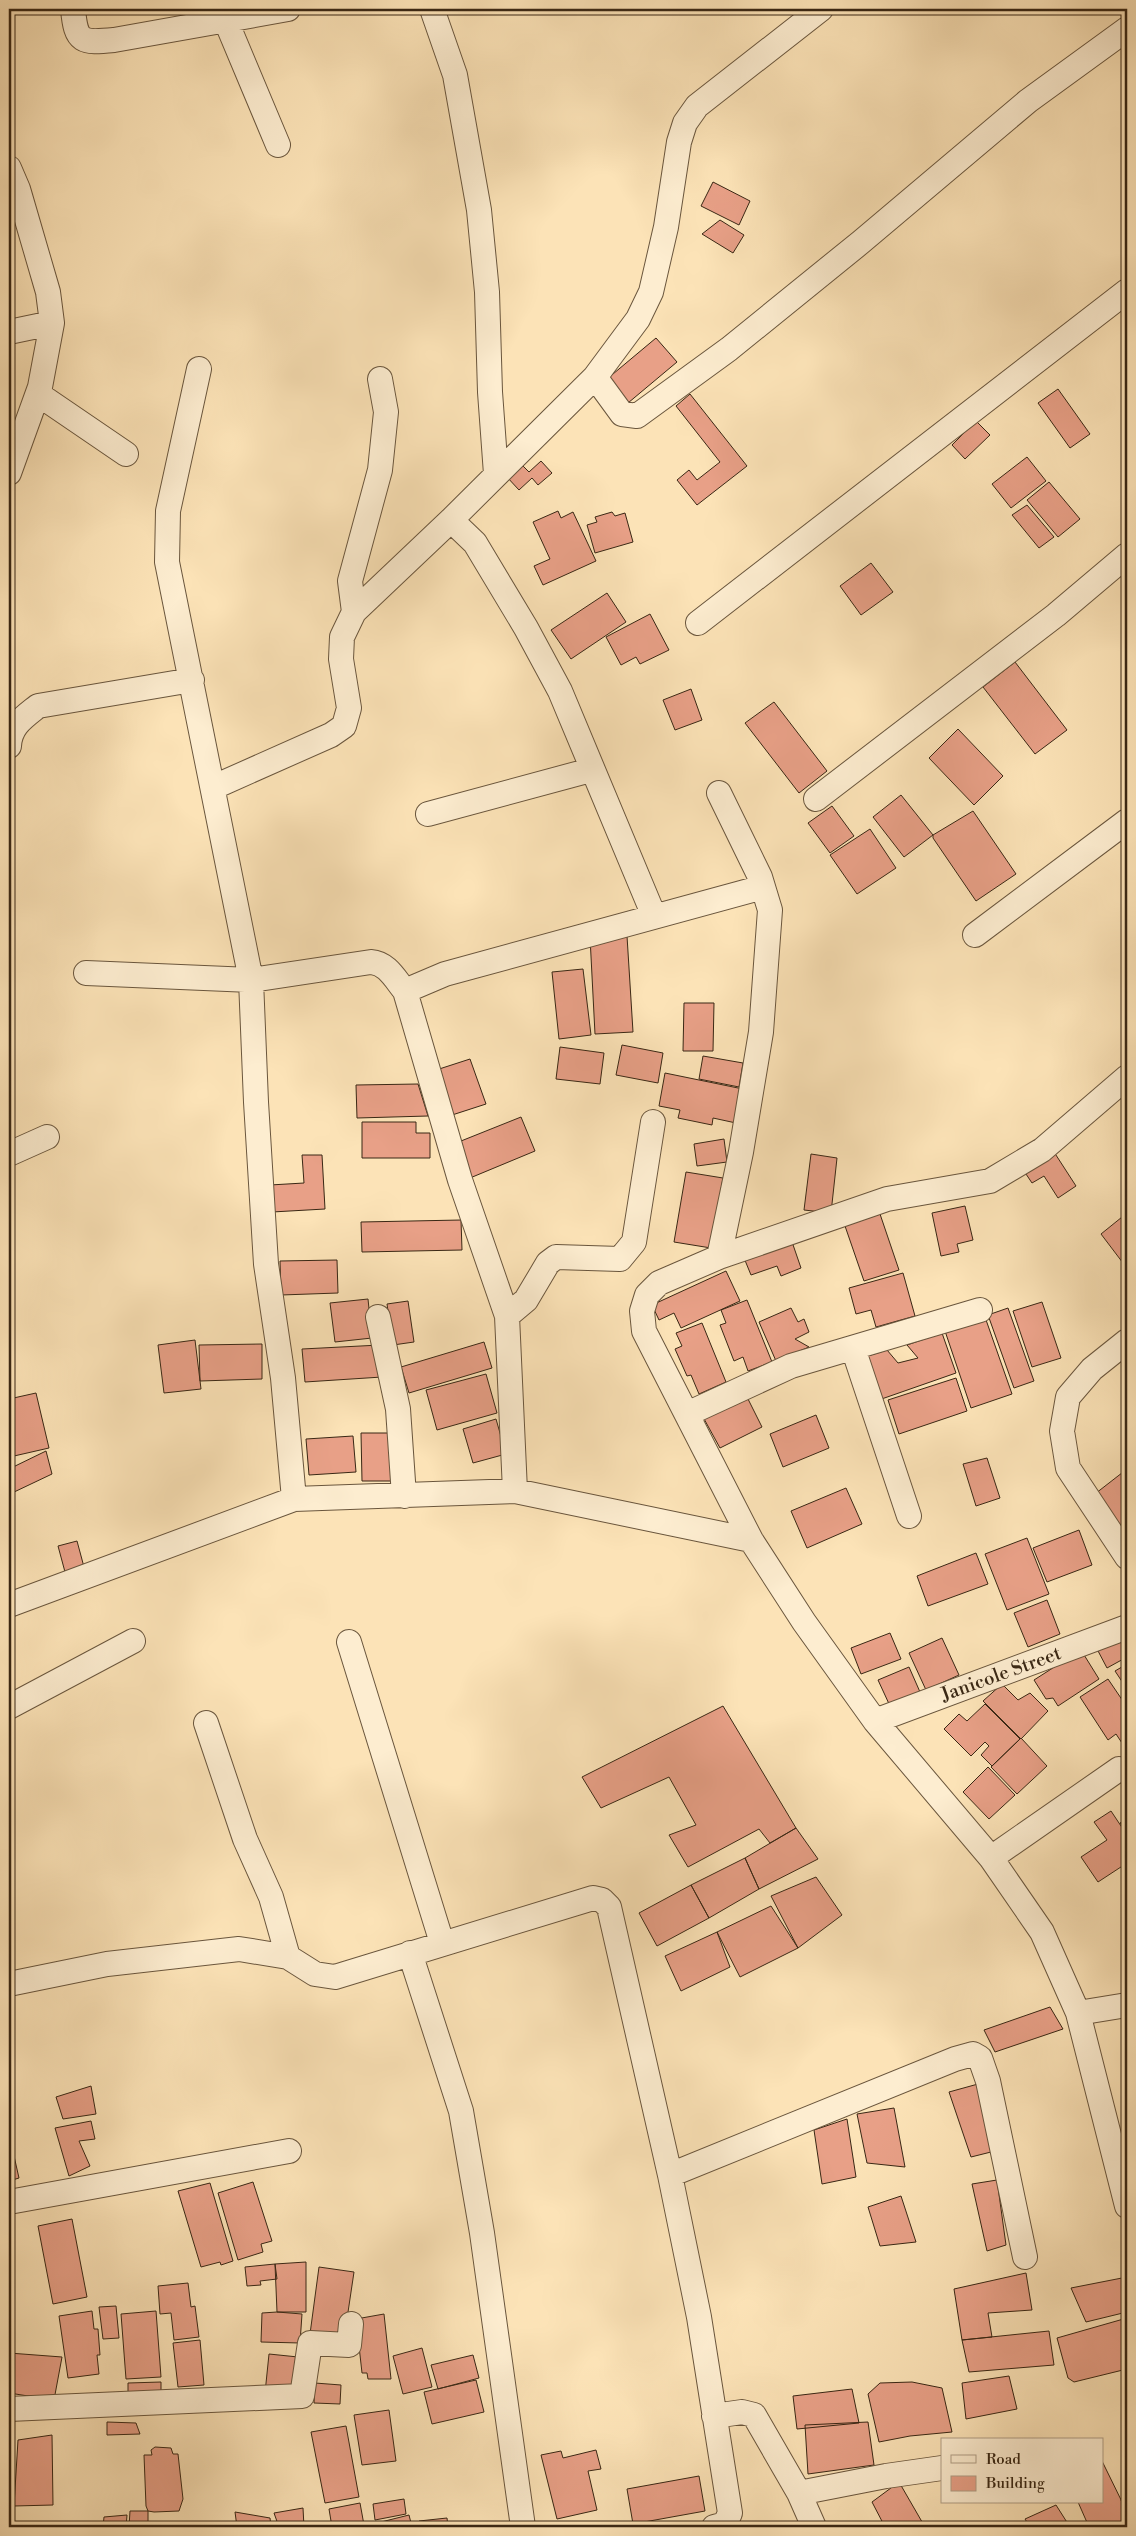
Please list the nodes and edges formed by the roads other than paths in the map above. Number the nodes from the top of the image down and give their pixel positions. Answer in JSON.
{"nodes":[{"id":1,"x":72,"y":9,"type":"edge"},
{"id":2,"x":288,"y":9,"type":"edge"},
{"id":3,"x":432,"y":9,"type":"edge"},
{"id":4,"x":821,"y":9,"type":"edge"},
{"id":5,"x":226,"y":21,"type":"junction"},
{"id":6,"x":1127,"y":29,"type":"edge"},
{"id":7,"x":278,"y":145,"type":"dead end"},
{"id":8,"x":9,"y":168,"type":"edge"},
{"id":9,"x":1127,"y":291,"type":"edge"},
{"id":10,"x":52,"y":323,"type":"junction"},
{"id":11,"x":9,"y":332,"type":"edge"},
{"id":12,"x":199,"y":369,"type":"dead end"},
{"id":13,"x":595,"y":377,"type":"junction"},
{"id":14,"x":380,"y":379,"type":"dead end"},
{"id":15,"x":38,"y":394,"type":"junction"},
{"id":16,"x":126,"y":454,"type":"dead end"},
{"id":17,"x":9,"y":473,"type":"edge"},
{"id":18,"x":496,"y":474,"type":"junction"},
{"id":19,"x":452,"y":520,"type":"junction"},
{"id":20,"x":1127,"y":555,"type":"edge"},
{"id":21,"x":354,"y":612,"type":"junction"},
{"id":22,"x":698,"y":624,"type":"dead end"},
{"id":23,"x":192,"y":680,"type":"junction"},
{"id":24,"x":9,"y":746,"type":"edge"},
{"id":25,"x":591,"y":770,"type":"junction"},
{"id":26,"x":214,"y":787,"type":"junction"},
{"id":27,"x":719,"y":794,"type":"dead end"},
{"id":28,"x":816,"y":799,"type":"dead end"},
{"id":29,"x":428,"y":814,"type":"dead end"},
{"id":30,"x":1127,"y":821,"type":"edge"},
{"id":31,"x":763,"y":887,"type":"junction"},
{"id":32,"x":654,"y":916,"type":"junction"},
{"id":33,"x":975,"y":935,"type":"dead end"},
{"id":34,"x":86,"y":974,"type":"dead end"},
{"id":35,"x":252,"y":980,"type":"junction"},
{"id":36,"x":406,"y":991,"type":"junction"},
{"id":37,"x":1127,"y":1076,"type":"edge"},
{"id":38,"x":653,"y":1122,"type":"dead end"},
{"id":39,"x":46,"y":1137,"type":"dead end"},
{"id":40,"x":9,"y":1154,"type":"edge"},
{"id":41,"x":719,"y":1257,"type":"junction"},
{"id":42,"x":980,"y":1310,"type":"dead end"},
{"id":43,"x":507,"y":1316,"type":"junction"},
{"id":44,"x":378,"y":1317,"type":"dead end"},
{"id":45,"x":1127,"y":1341,"type":"edge"},
{"id":46,"x":853,"y":1348,"type":"junction"},
{"id":47,"x":687,"y":1414,"type":"junction"},
{"id":48,"x":515,"y":1491,"type":"junction"},
{"id":49,"x":404,"y":1496,"type":"junction"},
{"id":50,"x":294,"y":1499,"type":"junction"},
{"id":51,"x":909,"y":1516,"type":"dead end"},
{"id":52,"x":751,"y":1540,"type":"junction"},
{"id":53,"x":1127,"y":1557,"type":"edge"},
{"id":54,"x":9,"y":1605,"type":"edge"},
{"id":55,"x":1127,"y":1627,"type":"edge"},
{"id":56,"x":133,"y":1641,"type":"dead end"},
{"id":57,"x":349,"y":1642,"type":"dead end"},
{"id":58,"x":9,"y":1706,"type":"edge"},
{"id":59,"x":875,"y":1720,"type":"junction"},
{"id":60,"x":206,"y":1723,"type":"dead end"},
{"id":61,"x":1119,"y":1769,"type":"dead end"},
{"id":62,"x":991,"y":1858,"type":"junction"},
{"id":63,"x":442,"y":1943,"type":"junction"},
{"id":64,"x":410,"y":1953,"type":"junction"},
{"id":65,"x":288,"y":1957,"type":"junction"},
{"id":66,"x":9,"y":1984,"type":"edge"},
{"id":67,"x":1127,"y":2005,"type":"edge"},
{"id":68,"x":1078,"y":2013,"type":"junction"},
{"id":69,"x":289,"y":2152,"type":"dead end"},
{"id":70,"x":670,"y":2175,"type":"junction"},
{"id":71,"x":9,"y":2202,"type":"edge"},
{"id":72,"x":1127,"y":2204,"type":"edge"},
{"id":73,"x":1025,"y":2257,"type":"dead end"},
{"id":74,"x":351,"y":2324,"type":"dead end"},
{"id":75,"x":9,"y":2409,"type":"edge"},
{"id":76,"x":714,"y":2416,"type":"junction"},
{"id":77,"x":941,"y":2468,"type":"edge"},
{"id":78,"x":799,"y":2493,"type":"junction"},
{"id":79,"x":523,"y":2527,"type":"edge"},
{"id":80,"x":714,"y":2527,"type":"edge"},
{"id":81,"x":814,"y":2527,"type":"edge"}],
"edges":[{"from":1,"to":5,"type":"street"},
{"from":2,"to":5,"type":"street"},
{"from":3,"to":18,"type":"street"},
{"from":4,"to":13,"type":"street"},
{"from":5,"to":7,"type":"street"},
{"from":6,"to":13,"type":"street"},
{"from":8,"to":10,"type":"street"},
{"from":9,"to":22,"type":"street"},
{"from":10,"to":11,"type":"street"},
{"from":10,"to":15,"type":"street"},
{"from":12,"to":23,"type":"street"},
{"from":13,"to":18,"type":"street"},
{"from":14,"to":21,"type":"street"},
{"from":15,"to":16,"type":"street"},
{"from":15,"to":17,"type":"street"},
{"from":18,"to":19,"type":"street"},
{"from":19,"to":21,"type":"street"},
{"from":19,"to":25,"type":"street"},
{"from":20,"to":28,"type":"street"},
{"from":21,"to":26,"type":"street"},
{"from":23,"to":24,"type":"street"},
{"from":23,"to":26,"type":"street"},
{"from":25,"to":29,"type":"street"},
{"from":25,"to":32,"type":"street"},
{"from":26,"to":35,"type":"street"},
{"from":27,"to":31,"type":"street"},
{"from":30,"to":33,"type":"street"},
{"from":31,"to":32,"type":"street"},
{"from":31,"to":41,"type":"street"},
{"from":32,"to":36,"type":"street"},
{"from":34,"to":35,"type":"street"},
{"from":35,"to":36,"type":"street"},
{"from":35,"to":50,"type":"street"},
{"from":36,"to":43,"type":"street"},
{"from":37,"to":41,"type":"street"},
{"from":38,"to":43,"type":"street"},
{"from":39,"to":40,"type":"street"},
{"from":41,"to":47,"type":"street"},
{"from":42,"to":46,"type":"street"},
{"from":43,"to":48,"type":"street"},
{"from":44,"to":49,"type":"street"},
{"from":45,"to":53,"type":"street"},
{"from":46,"to":47,"type":"street"},
{"from":46,"to":51,"type":"street"},
{"from":47,"to":52,"type":"street"},
{"from":48,"to":49,"type":"street"},
{"from":48,"to":52,"type":"street"},
{"from":49,"to":50,"type":"street"},
{"from":50,"to":54,"type":"street"},
{"from":52,"to":59,"type":"street"},
{"from":55,"to":59,"type":"street","name":"Janicole Street"},
{"from":56,"to":58,"type":"street"},
{"from":57,"to":63,"type":"street"},
{"from":59,"to":62,"type":"street"},
{"from":60,"to":65,"type":"street"},
{"from":61,"to":62,"type":"street"},
{"from":62,"to":68,"type":"street"},
{"from":63,"to":64,"type":"street"},
{"from":63,"to":70,"type":"street"},
{"from":64,"to":65,"type":"street"},
{"from":64,"to":79,"type":"street"},
{"from":65,"to":66,"type":"street"},
{"from":67,"to":68,"type":"street"},
{"from":68,"to":72,"type":"street"},
{"from":69,"to":71,"type":"street"},
{"from":70,"to":73,"type":"street"},
{"from":70,"to":76,"type":"street"},
{"from":74,"to":75,"type":"street"},
{"from":76,"to":78,"type":"street"},
{"from":76,"to":80,"type":"street"},
{"from":77,"to":78,"type":"street"},
{"from":78,"to":81,"type":"street"}]}
